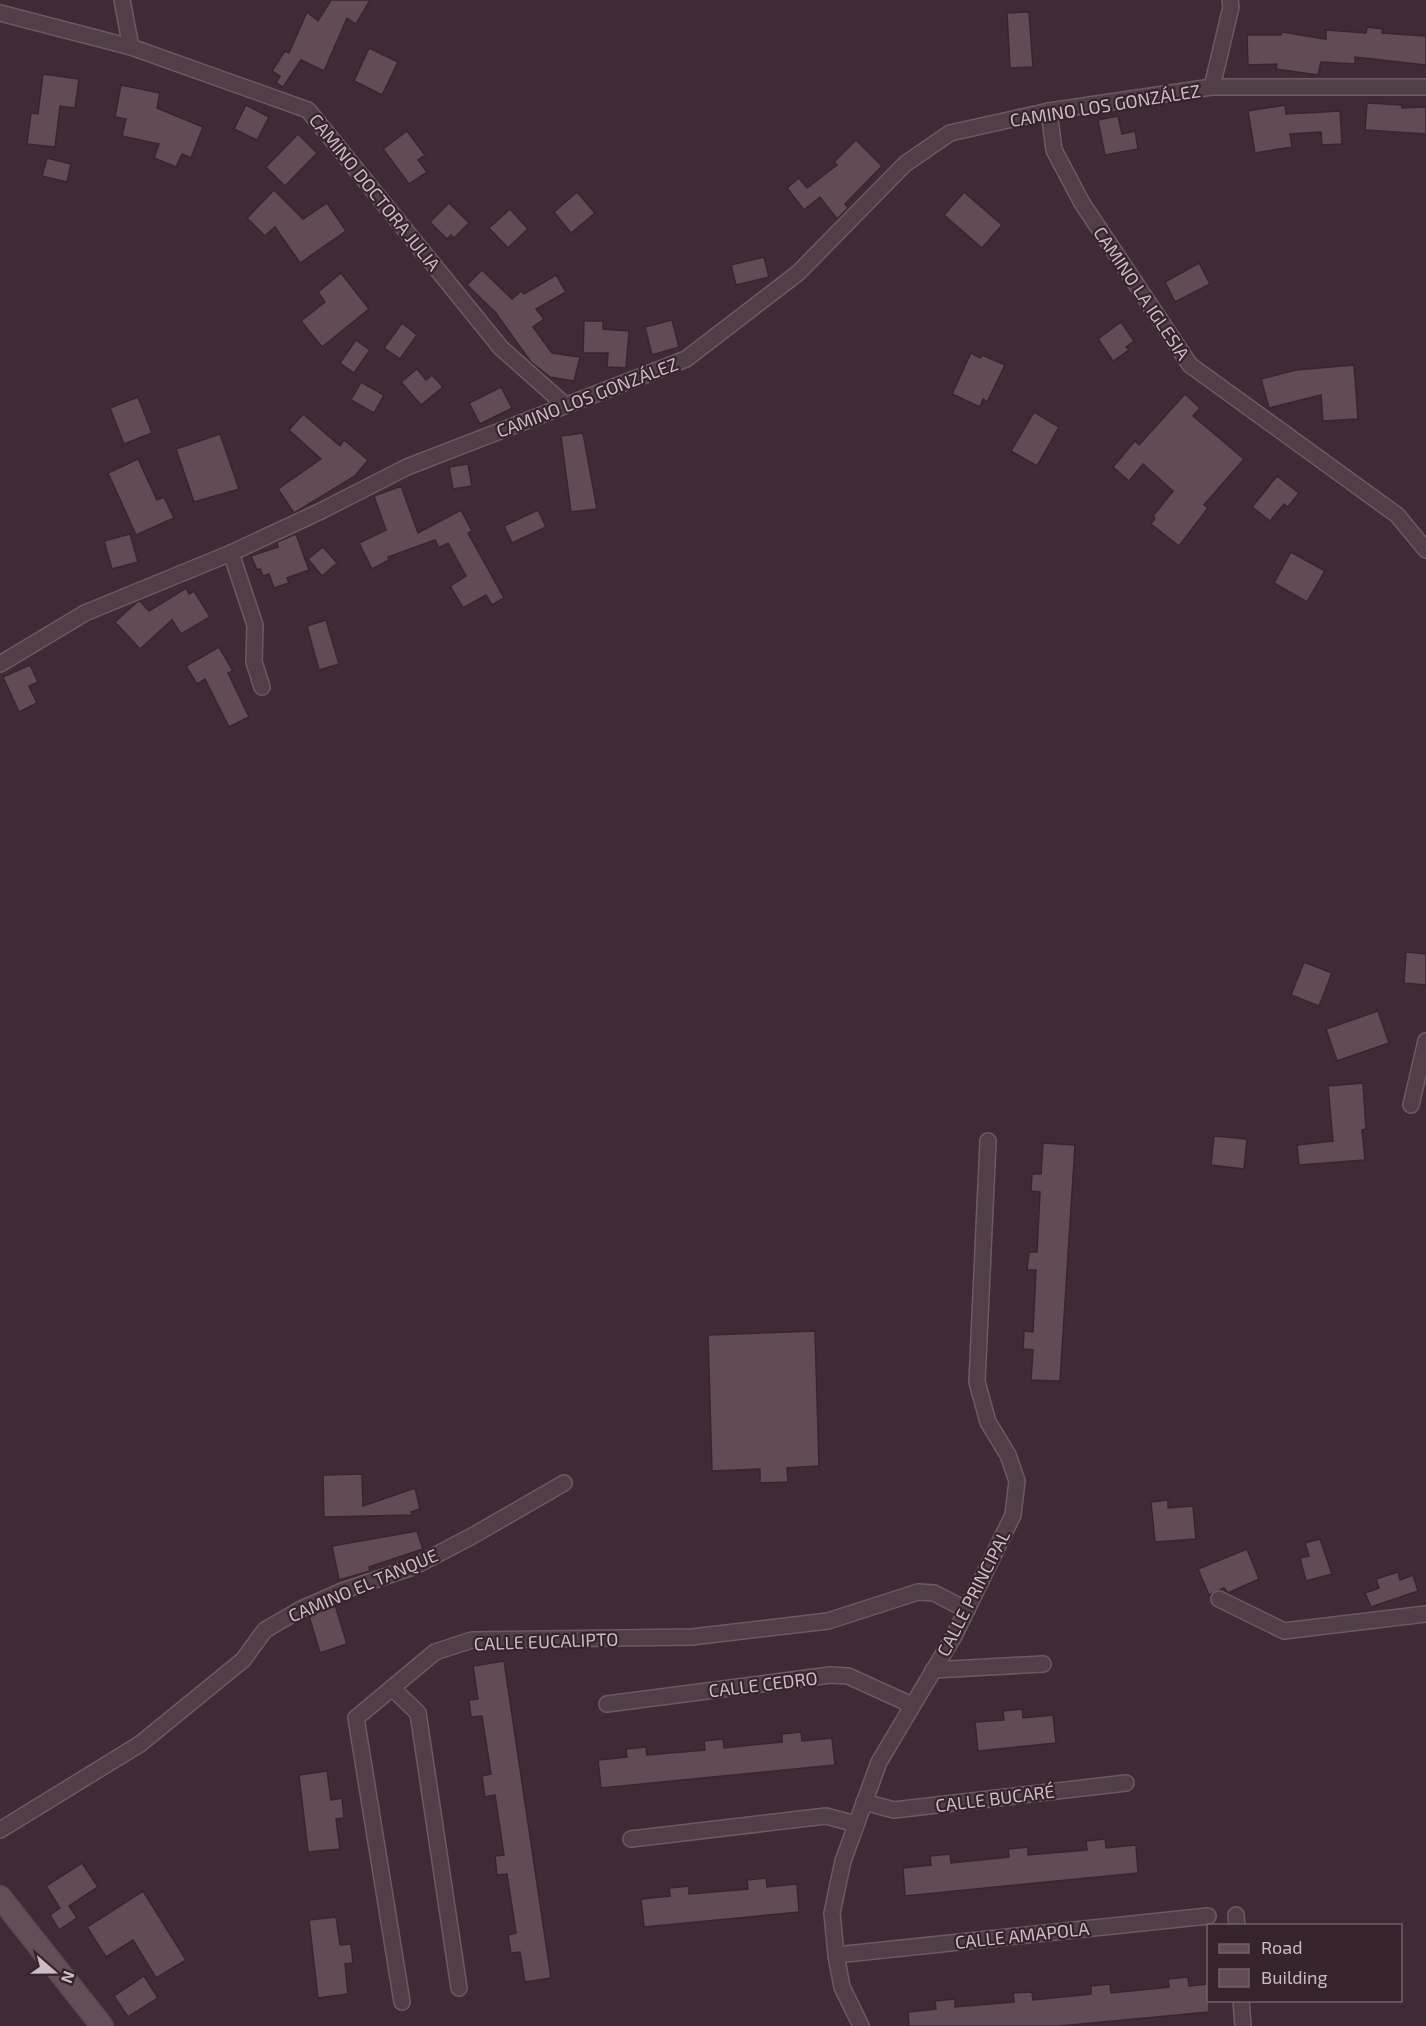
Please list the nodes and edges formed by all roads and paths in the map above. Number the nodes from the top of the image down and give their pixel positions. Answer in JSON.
{"nodes":[{"id":1,"x":122,"y":0,"type":"edge"},
{"id":2,"x":1230,"y":0,"type":"edge"},
{"id":3,"x":0,"y":13,"type":"edge"},
{"id":4,"x":131,"y":47,"type":"junction"},
{"id":5,"x":1212,"y":87,"type":"junction"},
{"id":6,"x":1426,"y":87,"type":"edge"},
{"id":7,"x":1048,"y":111,"type":"junction"},
{"id":8,"x":564,"y":404,"type":"junction"},
{"id":9,"x":1426,"y":550,"type":"edge"},
{"id":10,"x":231,"y":553,"type":"junction"},
{"id":11,"x":2,"y":661,"type":"edge"},
{"id":12,"x":262,"y":687,"type":"dead end"},
{"id":13,"x":1426,"y":1041,"type":"edge"},
{"id":14,"x":1411,"y":1106,"type":"dead end"},
{"id":15,"x":988,"y":1141,"type":"dead end"},
{"id":16,"x":564,"y":1483,"type":"dead end"},
{"id":17,"x":1219,"y":1599,"type":"dead end"},
{"id":18,"x":967,"y":1610,"type":"junction"},
{"id":19,"x":1426,"y":1614,"type":"edge"},
{"id":20,"x":1043,"y":1664,"type":"dead end"},
{"id":21,"x":933,"y":1670,"type":"junction"},
{"id":22,"x":392,"y":1688,"type":"junction"},
{"id":23,"x":607,"y":1704,"type":"dead end"},
{"id":24,"x":912,"y":1706,"type":"junction"},
{"id":25,"x":1126,"y":1782,"type":"dead end"},
{"id":26,"x":864,"y":1802,"type":"junction"},
{"id":27,"x":856,"y":1824,"type":"junction"},
{"id":28,"x":0,"y":1830,"type":"edge"},
{"id":29,"x":631,"y":1839,"type":"dead end"},
{"id":30,"x":0,"y":1898,"type":"edge"},
{"id":31,"x":1208,"y":1916,"type":"dead end"},
{"id":32,"x":836,"y":1955,"type":"junction"},
{"id":33,"x":459,"y":1988,"type":"dead end"},
{"id":34,"x":402,"y":2002,"type":"dead end"},
{"id":35,"x":1241,"y":2002,"type":"edge"},
{"id":36,"x":102,"y":2026,"type":"edge"},
{"id":37,"x":861,"y":2026,"type":"edge"},
{"id":38,"x":1243,"y":2026,"type":"edge"}],
"edges":[{"from":1,"to":4,"type":"street"},
{"from":2,"to":5,"type":"street"},
{"from":3,"to":4,"type":"street","name":"CAMINO DOCTORA JULIA"},
{"from":4,"to":8,"type":"street","name":"CAMINO DOCTORA JULIA"},
{"from":5,"to":6,"type":"street","name":"CAMINO LOS GONZÁLEZ"},
{"from":5,"to":7,"type":"street","name":"CAMINO LOS GONZÁLEZ"},
{"from":7,"to":8,"type":"street","name":"CAMINO LOS GONZÁLEZ"},
{"from":7,"to":9,"type":"street","name":"CAMINO LA IGLESIA"},
{"from":8,"to":10,"type":"street","name":"CAMINO LOS GONZÁLEZ"},
{"from":10,"to":11,"type":"street","name":"CAMINO LOS GONZÁLEZ"},
{"from":10,"to":12,"type":"street"},
{"from":13,"to":14,"type":"street"},
{"from":15,"to":18,"type":"street","name":"CALLE PRINCIPAL"},
{"from":16,"to":28,"type":"street","name":"CAMINO EL TANQUE"},
{"from":17,"to":19,"type":"street"},
{"from":18,"to":21,"type":"street","name":"CALLE PRINCIPAL"},
{"from":18,"to":22,"type":"street","name":"CALLE EUCALIPTO"},
{"from":20,"to":21,"type":"street"},
{"from":21,"to":24,"type":"street","name":"CALLE PRINCIPAL"},
{"from":22,"to":33,"type":"street"},
{"from":22,"to":34,"type":"street","name":"CALLE EUCALIPTO"},
{"from":23,"to":24,"type":"street","name":"CALLE CEDRO"},
{"from":24,"to":26,"type":"street","name":"CALLE PRINCIPAL"},
{"from":25,"to":26,"type":"street","name":"CALLE BUCARÉ"},
{"from":26,"to":27,"type":"street","name":"CALLE PRINCIPAL"},
{"from":27,"to":29,"type":"street"},
{"from":27,"to":32,"type":"street","name":"CALLE PRINCIPAL"},
{"from":30,"to":36,"type":"street"},
{"from":31,"to":32,"type":"street","name":"CALLE AMAPOLA"},
{"from":32,"to":37,"type":"street","name":"CALLE PRINCIPAL"},
{"from":35,"to":38,"type":"street"}]}
